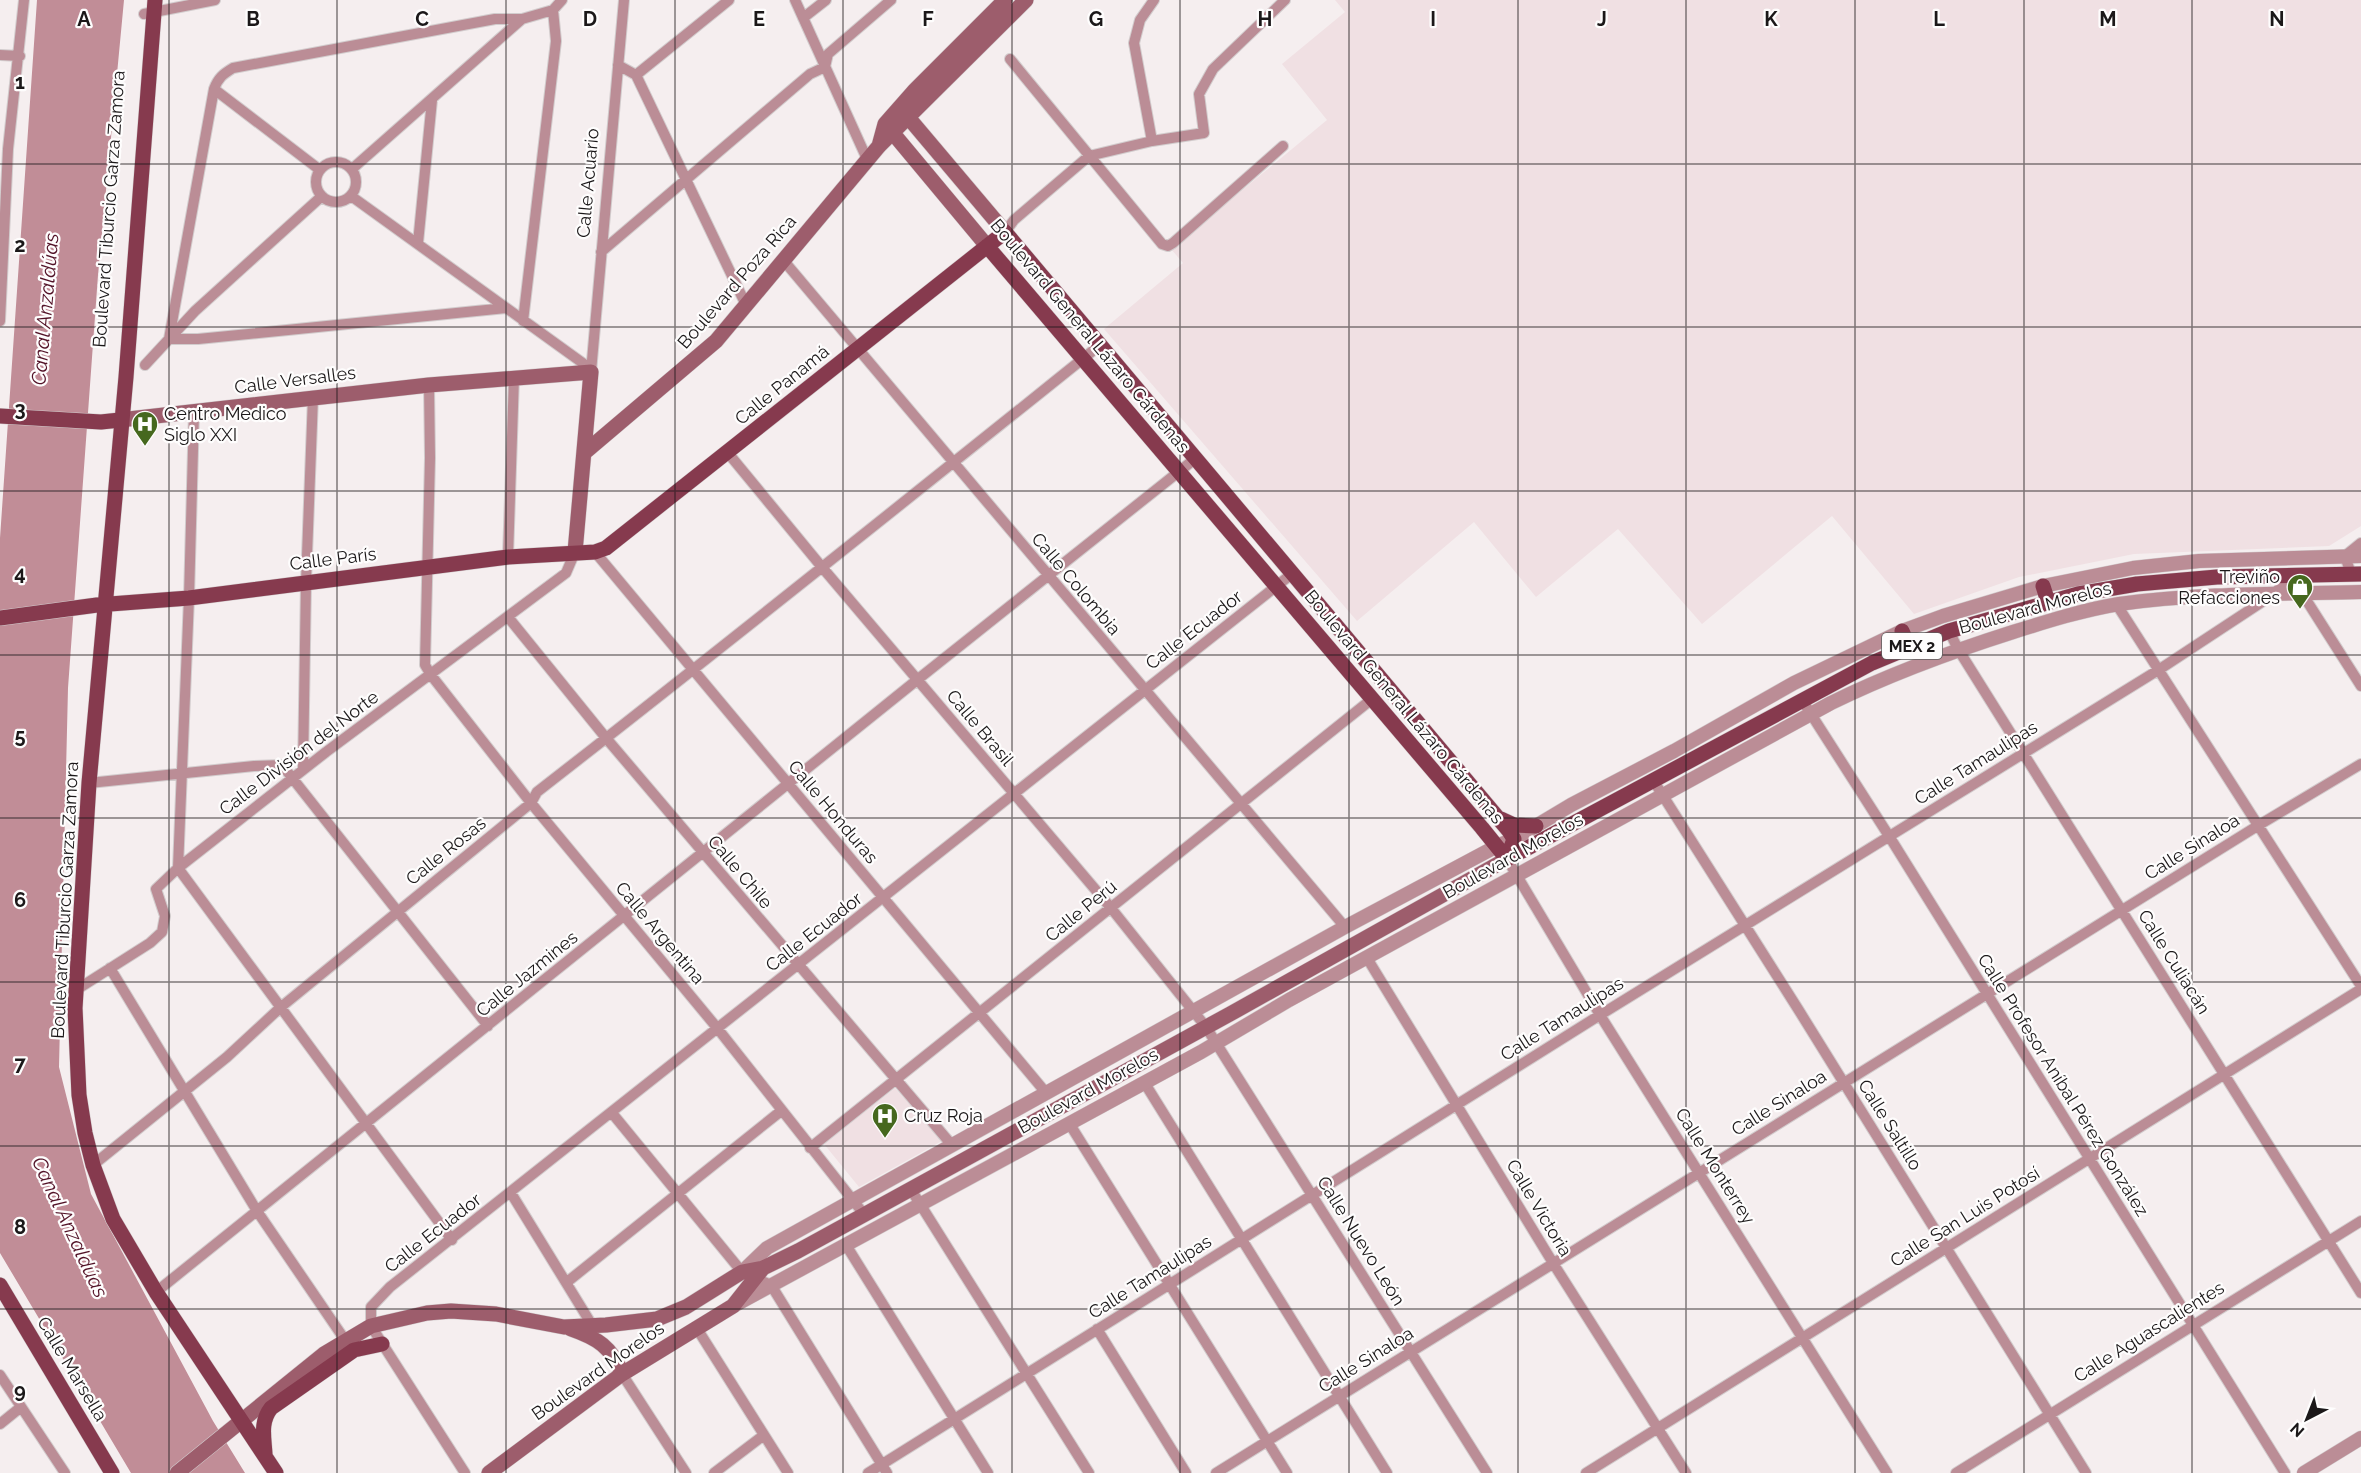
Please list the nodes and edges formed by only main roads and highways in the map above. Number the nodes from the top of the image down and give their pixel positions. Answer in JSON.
{"nodes":[{"id":1,"x":1026,"y":0,"type":"edge"},
{"id":2,"x":997,"y":3,"type":"edge"},
{"id":3,"x":149,"y":7,"type":"edge"},
{"id":4,"x":904,"y":112,"type":"junction"},
{"id":5,"x":889,"y":128,"type":"junction"},
{"id":6,"x":1005,"y":232,"type":"junction"},
{"id":7,"x":987,"y":246,"type":"junction"},
{"id":8,"x":591,"y":370,"type":"joint"},
{"id":9,"x":2,"y":416,"type":"edge"},
{"id":10,"x":111,"y":421,"type":"junction"},
{"id":11,"x":584,"y":453,"type":"junction"},
{"id":12,"x":575,"y":552,"type":"junction"},
{"id":13,"x":2356,"y":574,"type":"edge"},
{"id":14,"x":2043,"y":586,"type":"road end"},
{"id":15,"x":2048,"y":602,"type":"junction"},
{"id":16,"x":101,"y":605,"type":"junction"},
{"id":17,"x":0,"y":618,"type":"edge"},
{"id":18,"x":1902,"y":632,"type":"road end"},
{"id":19,"x":1909,"y":647,"type":"junction"},
{"id":20,"x":1374,"y":701,"type":"junction"},
{"id":21,"x":1419,"y":723,"type":"junction"},
{"id":22,"x":1674,"y":751,"type":"road end"},
{"id":23,"x":1681,"y":765,"type":"junction"},
{"id":24,"x":1499,"y":819,"type":"junction"},
{"id":25,"x":1536,"y":826,"type":"road end"},
{"id":26,"x":1507,"y":859,"type":"junction"},
{"id":27,"x":753,"y":1273,"type":"junction"},
{"id":28,"x":0,"y":1285,"type":"edge"},
{"id":29,"x":564,"y":1327,"type":"junction"},
{"id":30,"x":382,"y":1344,"type":"road end"},
{"id":31,"x":622,"y":1374,"type":"junction"},
{"id":32,"x":242,"y":1420,"type":"junction"},
{"id":33,"x":266,"y":1457,"type":"junction"},
{"id":34,"x":112,"y":1473,"type":"edge"},
{"id":35,"x":177,"y":1473,"type":"edge"},
{"id":36,"x":276,"y":1473,"type":"edge"},
{"id":37,"x":489,"y":1473,"type":"edge"}],
"edges":[{"from":1,"to":4,"type":"main road","name":"Boulevard Poza Rica"},
{"from":2,"to":4,"type":"main road","name":"Boulevard Poza Rica"},
{"from":3,"to":10,"type":"main road","name":"Boulevard Tiburcio Garza Zamora"},
{"from":3,"to":10,"type":"main road","name":"Boulevard Tiburcio Garza Zamora"},
{"from":4,"to":5,"type":"main road","name":"Boulevard Poza Rica"},
{"from":4,"to":6,"type":"main road"},
{"from":5,"to":7,"type":"main road","name":"Boulevard General Lázaro Cárdenas"},
{"from":5,"to":11,"type":"main road","name":"Boulevard Poza Rica"},
{"from":6,"to":7,"type":"main road","name":"Calle Panamá"},
{"from":6,"to":21,"type":"main road","name":"Boulevard General Lázaro Cárdenas"},
{"from":7,"to":12,"type":"main road","name":"Calle Panamá"},
{"from":7,"to":20,"type":"main road","name":"Boulevard General Lázaro Cárdenas"},
{"from":8,"to":10,"type":"main road","name":"Calle Versalles"},
{"from":8,"to":11,"type":"main road","name":"Calle Acuario"},
{"from":9,"to":10,"type":"main road","name":"Calle Versalles"},
{"from":10,"to":16,"type":"main road","name":"Boulevard Tiburcio Garza Zamora"},
{"from":11,"to":12,"type":"main road","name":"Calle Acuario"},
{"from":12,"to":16,"type":"main road","name":"Calle París"},
{"from":13,"to":15,"type":"main road","name":"Boulevard Morelos","number":"MEX 2"},
{"from":14,"to":15,"type":"main road"},
{"from":15,"to":19,"type":"main road","name":"Boulevard Morelos","number":"MEX 2"},
{"from":16,"to":17,"type":"main road","name":"Calle París"},
{"from":16,"to":32,"type":"main road","name":"Boulevard Tiburcio Garza Zamora"},
{"from":18,"to":19,"type":"main road"},
{"from":19,"to":23,"type":"main road","name":"Boulevard Morelos","number":"MEX 2"},
{"from":20,"to":21,"type":"main road"},
{"from":20,"to":26,"type":"main road","name":"Boulevard General Lázaro Cárdenas"},
{"from":21,"to":24,"type":"main road","name":"Boulevard General Lázaro Cárdenas"},
{"from":22,"to":23,"type":"main road"},
{"from":23,"to":26,"type":"main road","name":"Boulevard Morelos","number":"MEX 2"},
{"from":24,"to":25,"type":"main road"},
{"from":24,"to":26,"type":"main road","name":"Boulevard General Lázaro Cárdenas"},
{"from":26,"to":27,"type":"main road","name":"Boulevard Morelos","number":"MEX 2"},
{"from":27,"to":29,"type":"main road","name":"Boulevard Morelos","number":"MEX 2"},
{"from":27,"to":31,"type":"main road","name":"Boulevard Morelos","number":"MEX 2"},
{"from":28,"to":34,"type":"main road","name":"Calle Marsella"},
{"from":29,"to":31,"type":"main road"},
{"from":29,"to":32,"type":"main road","name":"Boulevard Morelos","number":"MEX 2"},
{"from":30,"to":33,"type":"main road"},
{"from":31,"to":37,"type":"main road","name":"Boulevard Morelos","number":"MEX 2"},
{"from":32,"to":33,"type":"main road","name":"Boulevard Tiburcio Garza Zamora"},
{"from":32,"to":35,"type":"main road","name":"Boulevard Morelos","number":"MEX 2"},
{"from":33,"to":36,"type":"main road","name":"Boulevard Tiburcio Garza Zamora"}]}
